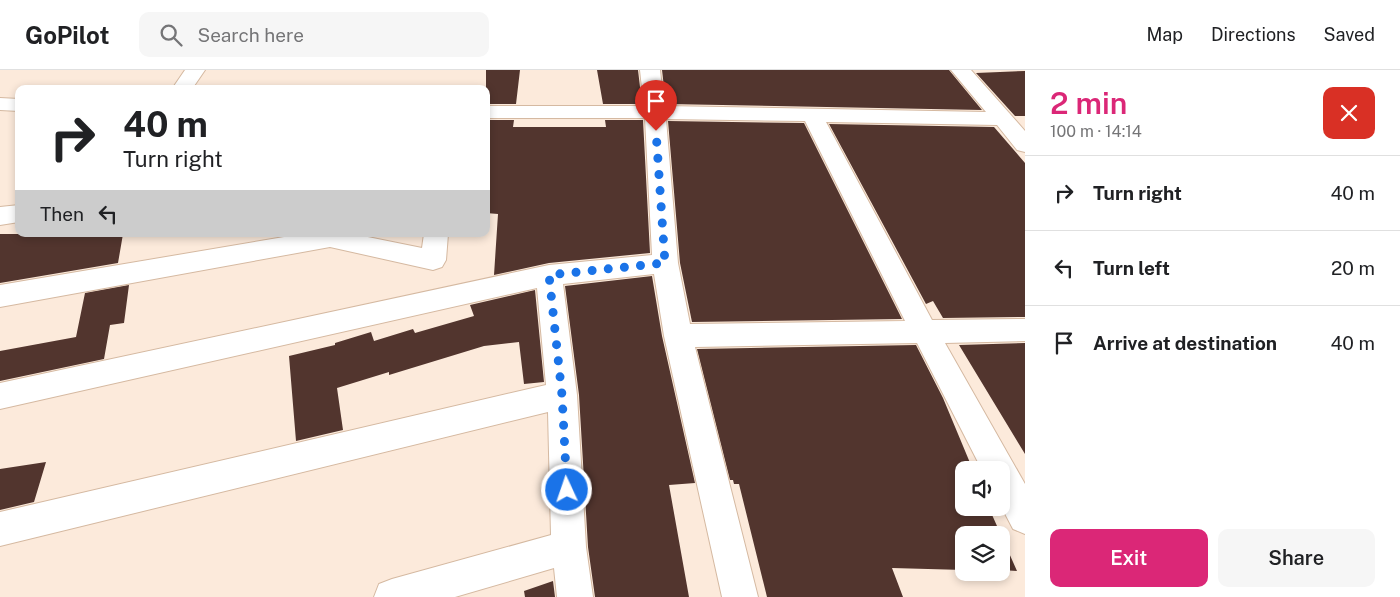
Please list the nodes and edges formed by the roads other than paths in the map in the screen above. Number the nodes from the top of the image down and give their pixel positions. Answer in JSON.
{"nodes":[{"id":1,"x":195,"y":70,"type":"edge"},
{"id":2,"x":650,"y":70,"type":"edge"},
{"id":3,"x":961,"y":70,"type":"edge"},
{"id":4,"x":185,"y":85,"type":"edge"},
{"id":5,"x":0,"y":104,"type":"edge"},
{"id":6,"x":15,"y":104,"type":"edge"},
{"id":7,"x":490,"y":112,"type":"edge"},
{"id":8,"x":655,"y":112,"type":"junction"},
{"id":9,"x":812,"y":115,"type":"junction"},
{"id":10,"x":1002,"y":119,"type":"junction"},
{"id":11,"x":1025,"y":146,"type":"edge"},
{"id":12,"x":15,"y":214,"type":"edge"},
{"id":13,"x":0,"y":216,"type":"edge"},
{"id":14,"x":436,"y":237,"type":"edge"},
{"id":15,"x":665,"y":263,"type":"junction"},
{"id":16,"x":549,"y":275,"type":"junction"},
{"id":17,"x":0,"y":296,"type":"edge"},
{"id":18,"x":1025,"y":330,"type":"edge"},
{"id":19,"x":924,"y":331,"type":"junction"},
{"id":20,"x":678,"y":336,"type":"junction"},
{"id":21,"x":562,"y":395,"type":"junction"},
{"id":22,"x":0,"y":396,"type":"edge"},
{"id":23,"x":994,"y":461,"type":"edge"},
{"id":24,"x":1010,"y":490,"type":"edge"},
{"id":25,"x":1025,"y":517,"type":"edge"},
{"id":26,"x":0,"y":529,"type":"edge"},
{"id":27,"x":569,"y":547,"type":"junction"},
{"id":28,"x":392,"y":597,"type":"edge"},
{"id":29,"x":575,"y":597,"type":"edge"},
{"id":30,"x":740,"y":597,"type":"edge"}],
"edges":[{"from":1,"to":4,"type":"street"},
{"from":2,"to":8,"type":"street"},
{"from":3,"to":10,"type":"street"},
{"from":5,"to":6,"type":"street"},
{"from":7,"to":8,"type":"street"},
{"from":8,"to":9,"type":"street"},
{"from":8,"to":15,"type":"street"},
{"from":9,"to":10,"type":"street"},
{"from":9,"to":19,"type":"street"},
{"from":10,"to":11,"type":"street"},
{"from":12,"to":13,"type":"street"},
{"from":14,"to":17,"type":"street"},
{"from":15,"to":16,"type":"street"},
{"from":15,"to":20,"type":"street"},
{"from":16,"to":21,"type":"street"},
{"from":16,"to":22,"type":"street"},
{"from":18,"to":19,"type":"street"},
{"from":19,"to":20,"type":"street"},
{"from":19,"to":23,"type":"street"},
{"from":20,"to":30,"type":"street"},
{"from":21,"to":26,"type":"street"},
{"from":21,"to":27,"type":"street"},
{"from":24,"to":25,"type":"street"},
{"from":27,"to":28,"type":"street"},
{"from":27,"to":29,"type":"street"}]}
